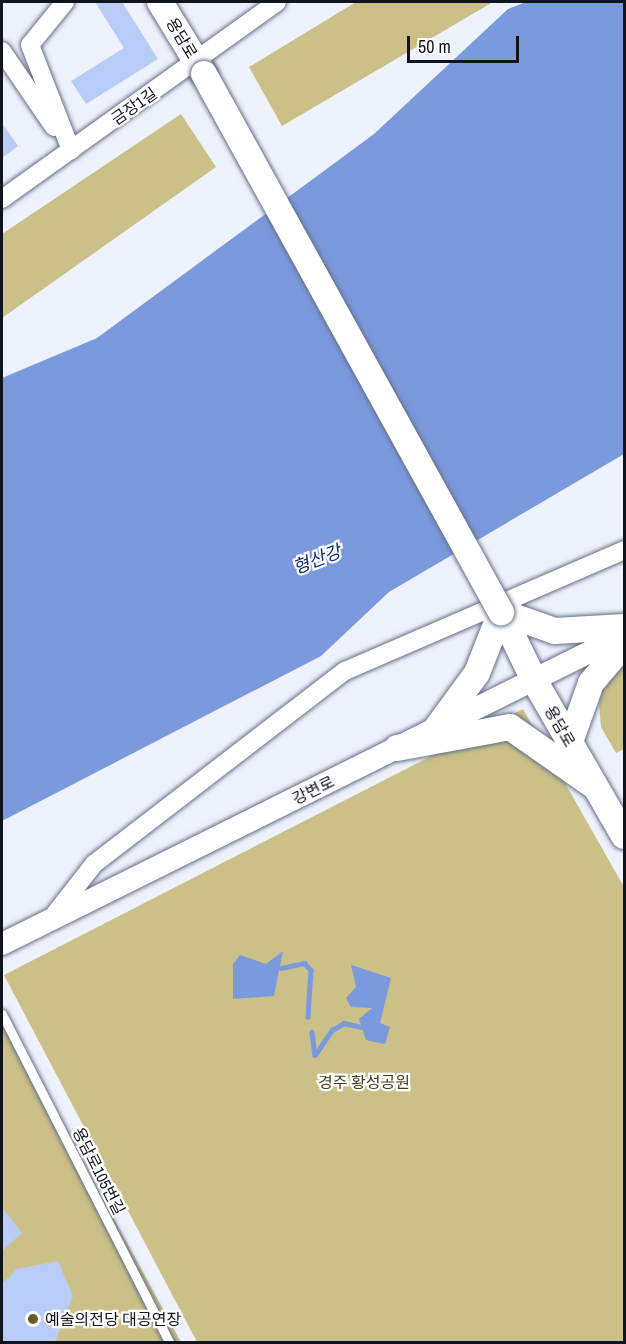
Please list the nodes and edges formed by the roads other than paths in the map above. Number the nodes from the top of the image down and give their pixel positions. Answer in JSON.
{"nodes":[{"id":1,"x":65,"y":2,"type":"edge"},
{"id":2,"x":160,"y":2,"type":"edge"},
{"id":3,"x":277,"y":2,"type":"edge"},
{"id":4,"x":2,"y":51,"type":"edge"},
{"id":5,"x":200,"y":68,"type":"junction"},
{"id":6,"x":71,"y":150,"type":"junction"},
{"id":7,"x":2,"y":199,"type":"edge"},
{"id":8,"x":624,"y":550,"type":"edge"},
{"id":9,"x":501,"y":612,"type":"junction"},
{"id":10,"x":624,"y":627,"type":"edge"},
{"id":11,"x":624,"y":635,"type":"edge"},
{"id":12,"x":624,"y":644,"type":"edge"},
{"id":13,"x":534,"y":680,"type":"junction"},
{"id":14,"x":436,"y":729,"type":"junction"},
{"id":15,"x":570,"y":742,"type":"junction"},
{"id":16,"x":397,"y":748,"type":"junction"},
{"id":17,"x":597,"y":788,"type":"junction"},
{"id":18,"x":624,"y":836,"type":"edge"},
{"id":19,"x":51,"y":919,"type":"junction"},
{"id":20,"x":2,"y":944,"type":"edge"},
{"id":21,"x":2,"y":1014,"type":"edge"},
{"id":22,"x":169,"y":1342,"type":"edge"}],
"edges":[{"from":1,"to":6,"type":"street"},
{"from":2,"to":5,"type":"main road","name":"용담로"},
{"from":3,"to":5,"type":"street","name":"금장1길"},
{"from":4,"to":6,"type":"street"},
{"from":5,"to":6,"type":"street","name":"금장1길"},
{"from":5,"to":9,"type":"main road","name":"용담로","bridge":true},
{"from":6,"to":7,"type":"street","name":"금장1길"},
{"from":8,"to":19,"type":"street"},
{"from":9,"to":10,"type":"main road"},
{"from":9,"to":13,"type":"main road","name":"용담로"},
{"from":9,"to":14,"type":"main road"},
{"from":11,"to":13,"type":"street","name":"강변로"},
{"from":12,"to":15,"type":"main road"},
{"from":13,"to":14,"type":"street","name":"강변로"},
{"from":13,"to":15,"type":"main road","name":"용담로"},
{"from":14,"to":16,"type":"street","name":"강변로"},
{"from":15,"to":17,"type":"main road","name":"용담로"},
{"from":16,"to":17,"type":"main road"},
{"from":16,"to":19,"type":"street","name":"강변로"},
{"from":17,"to":18,"type":"main road","name":"용담로"},
{"from":19,"to":20,"type":"street","name":"강변로"},
{"from":21,"to":22,"type":"lane","name":"용담로105번길"}]}
